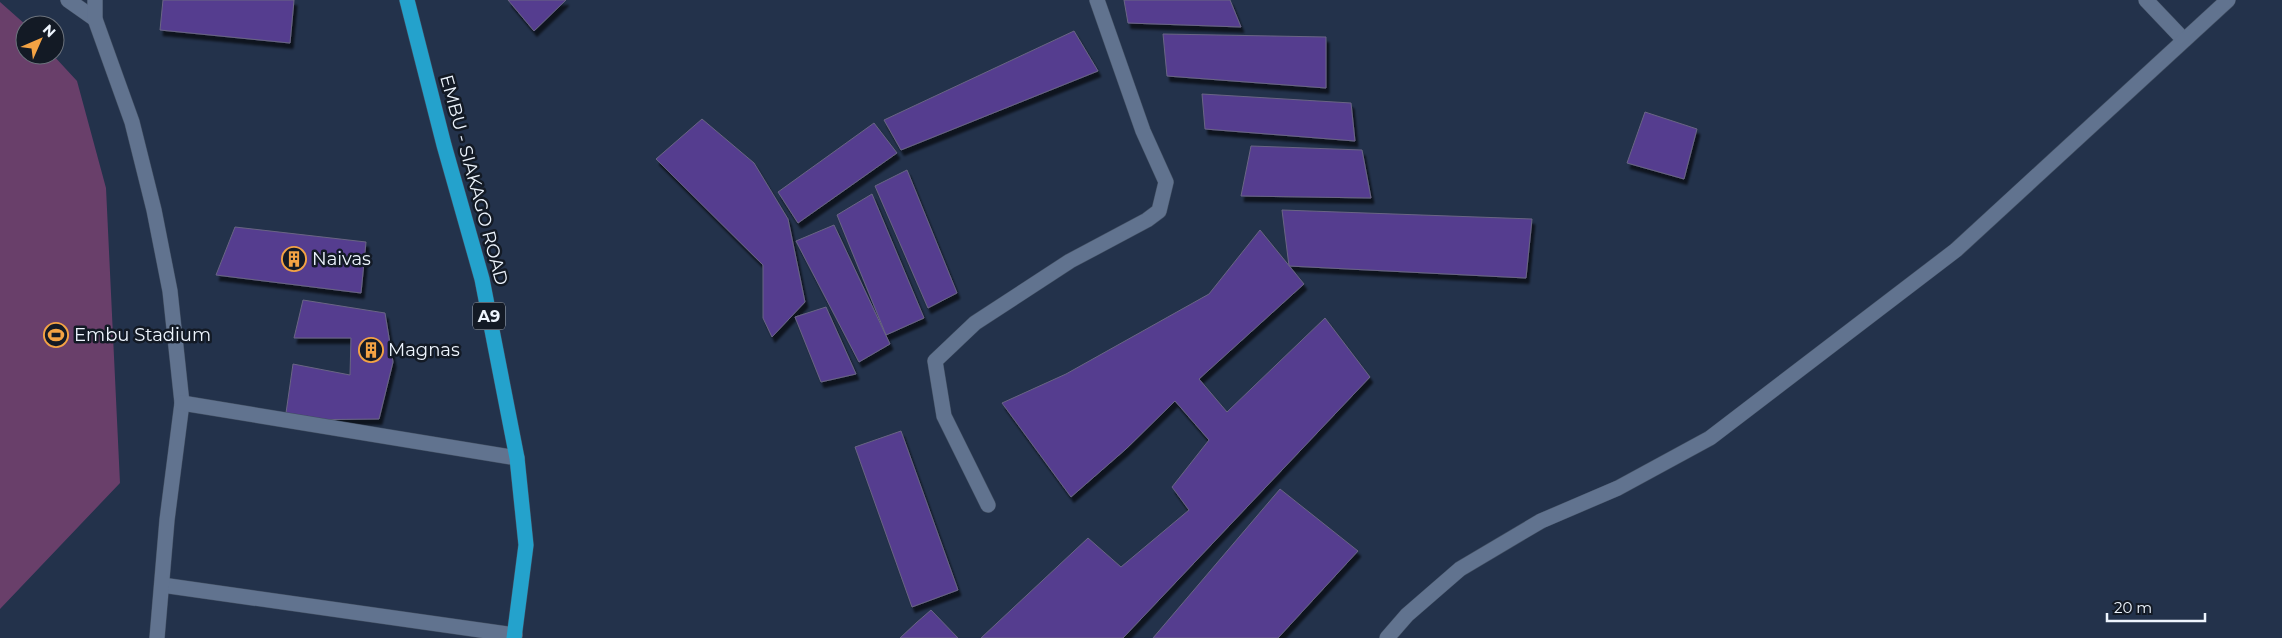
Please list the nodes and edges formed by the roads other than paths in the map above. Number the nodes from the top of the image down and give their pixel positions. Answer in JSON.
{"nodes":[{"id":1,"x":68,"y":0,"type":"edge"},
{"id":2,"x":95,"y":0,"type":"edge"},
{"id":3,"x":407,"y":0,"type":"edge"},
{"id":4,"x":1097,"y":0,"type":"edge"},
{"id":5,"x":2146,"y":0,"type":"edge"},
{"id":6,"x":2228,"y":0,"type":"edge"},
{"id":7,"x":95,"y":19,"type":"junction"},
{"id":8,"x":2184,"y":40,"type":"junction"},
{"id":9,"x":182,"y":403,"type":"junction"},
{"id":10,"x":517,"y":458,"type":"junction"},
{"id":11,"x":988,"y":505,"type":"dead end"},
{"id":12,"x":162,"y":585,"type":"junction"},
{"id":13,"x":514,"y":636,"type":"edge"},
{"id":14,"x":157,"y":638,"type":"edge"},
{"id":15,"x":1387,"y":638,"type":"edge"}],
"edges":[{"from":1,"to":7,"type":"street"},
{"from":2,"to":7,"type":"street"},
{"from":3,"to":10,"type":"highway","name":"EMBU - SIAKAGO ROAD","number":"A9"},
{"from":4,"to":11,"type":"street"},
{"from":5,"to":8,"type":"street"},
{"from":6,"to":8,"type":"street"},
{"from":7,"to":9,"type":"street"},
{"from":8,"to":15,"type":"street"},
{"from":9,"to":10,"type":"street"},
{"from":9,"to":12,"type":"street"},
{"from":10,"to":13,"type":"highway","name":"EMBU - SIAKAGO ROAD","number":"A9"},
{"from":12,"to":13,"type":"street"},
{"from":12,"to":14,"type":"street"}]}
